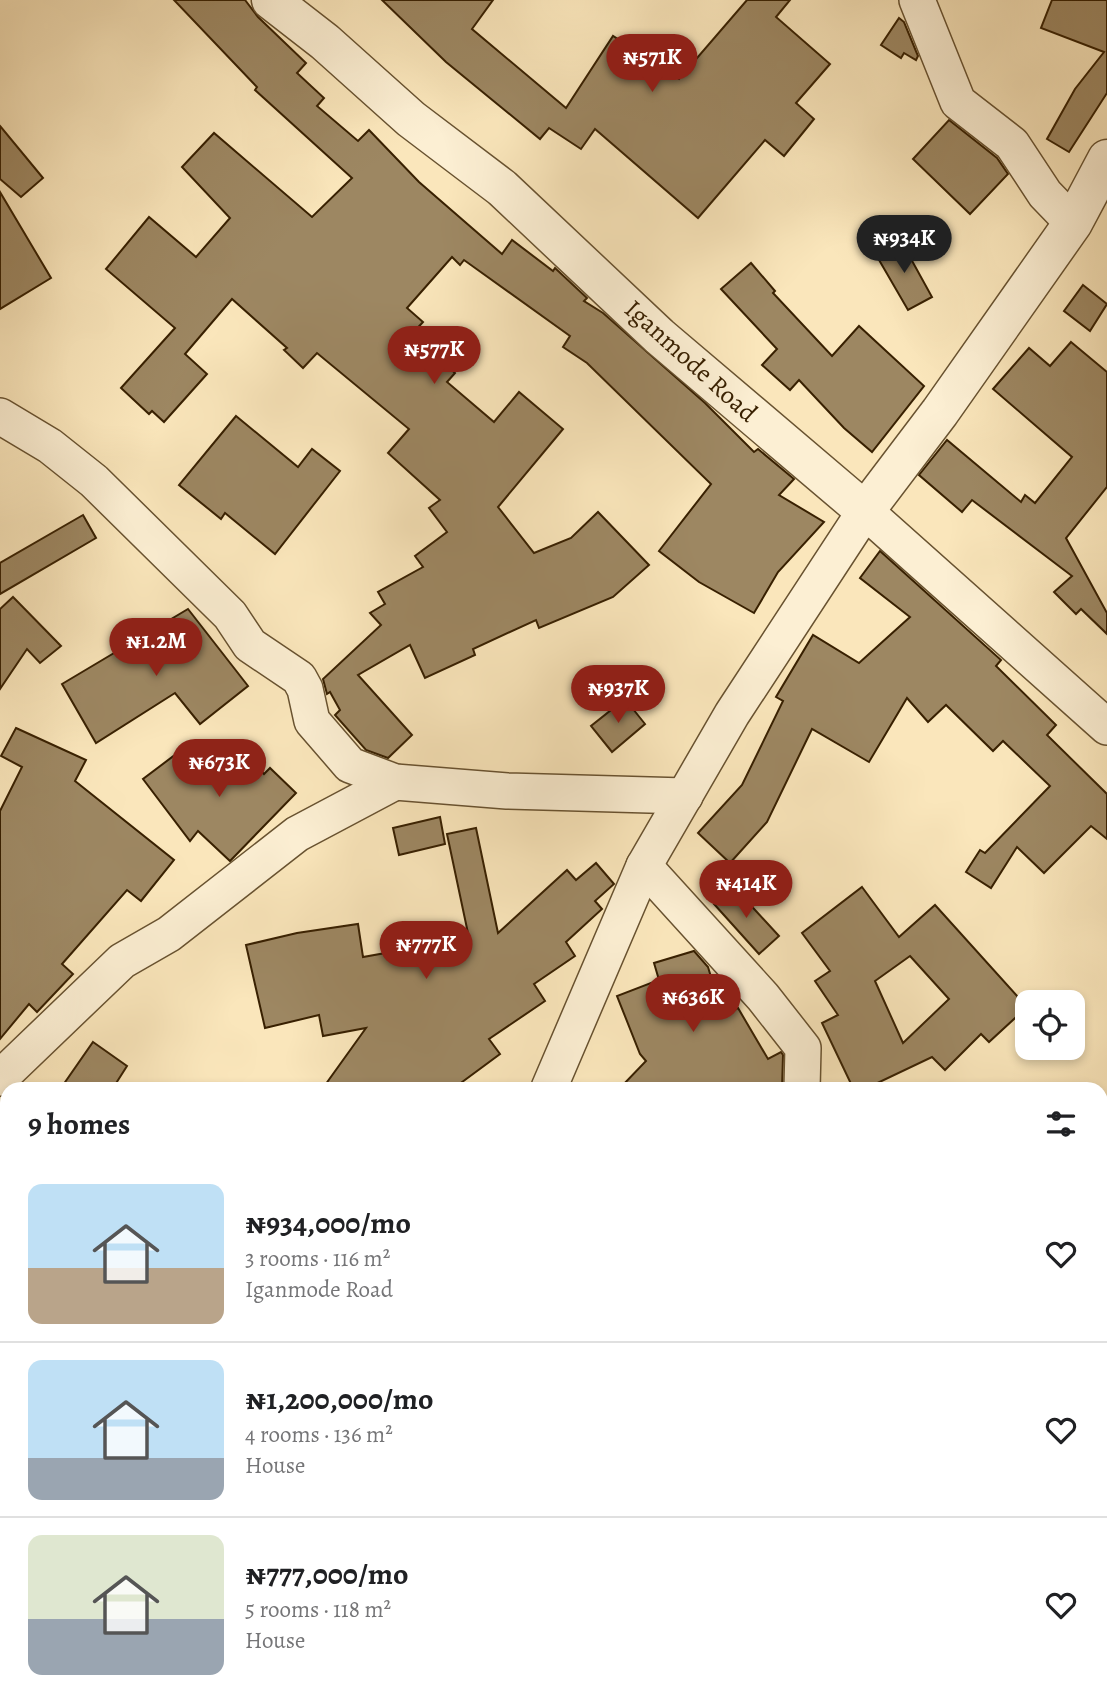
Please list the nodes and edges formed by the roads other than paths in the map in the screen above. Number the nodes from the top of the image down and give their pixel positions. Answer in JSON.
{"nodes":[{"id":1,"x":271,"y":0,"type":"edge"},
{"id":2,"x":917,"y":0,"type":"edge"},
{"id":3,"x":1107,"y":159,"type":"edge"},
{"id":4,"x":1073,"y":223,"type":"junction"},
{"id":5,"x":0,"y":416,"type":"edge"},
{"id":6,"x":865,"y":511,"type":"junction"},
{"id":7,"x":1107,"y":727,"type":"edge"},
{"id":8,"x":350,"y":765,"type":"junction"},
{"id":9,"x":395,"y":782,"type":"junction"},
{"id":10,"x":685,"y":796,"type":"junction"},
{"id":11,"x":347,"y":809,"type":"junction"},
{"id":12,"x":644,"y":866,"type":"junction"},
{"id":13,"x":0,"y":1078,"type":"edge"},
{"id":14,"x":552,"y":1082,"type":"edge"},
{"id":15,"x":802,"y":1082,"type":"edge"}],
"edges":[{"from":1,"to":6,"type":"street","name":"Iganmode Road"},
{"from":2,"to":4,"type":"street"},
{"from":3,"to":4,"type":"street"},
{"from":4,"to":6,"type":"street"},
{"from":5,"to":8,"type":"street"},
{"from":6,"to":7,"type":"street","name":"Iganmode Road"},
{"from":6,"to":10,"type":"street"},
{"from":8,"to":9,"type":"street"},
{"from":8,"to":11,"type":"street"},
{"from":9,"to":10,"type":"street"},
{"from":9,"to":11,"type":"street"},
{"from":10,"to":12,"type":"street"},
{"from":11,"to":13,"type":"street"},
{"from":12,"to":14,"type":"street"},
{"from":12,"to":15,"type":"street"}]}
